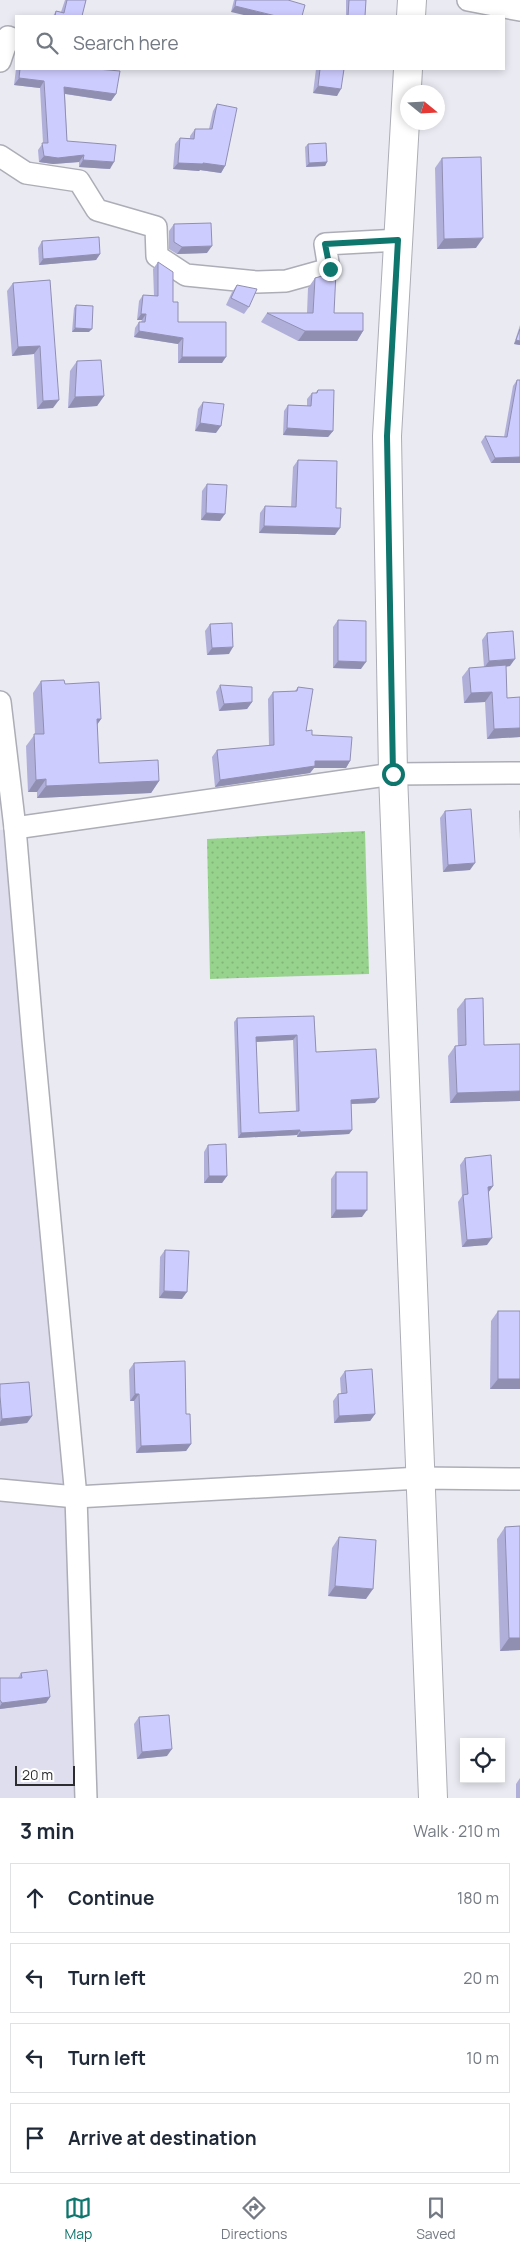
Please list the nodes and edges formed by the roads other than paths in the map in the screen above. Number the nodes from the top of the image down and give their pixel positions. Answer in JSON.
{"nodes":[{"id":1,"x":412,"y":0,"type":"edge"},
{"id":2,"x":468,"y":0,"type":"edge"},
{"id":3,"x":520,"y":10,"type":"edge"},
{"id":4,"x":411,"y":15,"type":"edge"},
{"id":5,"x":15,"y":40,"type":"edge"},
{"id":6,"x":0,"y":61,"type":"edge"},
{"id":7,"x":408,"y":70,"type":"edge"},
{"id":8,"x":0,"y":156,"type":"edge"},
{"id":9,"x":398,"y":240,"type":"junction"},
{"id":10,"x":0,"y":702,"type":"edge"},
{"id":11,"x":520,"y":773,"type":"edge"},
{"id":12,"x":393,"y":774,"type":"junction"},
{"id":13,"x":15,"y":828,"type":"junction"},
{"id":14,"x":420,"y":1478,"type":"junction"},
{"id":15,"x":520,"y":1479,"type":"edge"},
{"id":16,"x":0,"y":1490,"type":"edge"},
{"id":17,"x":76,"y":1497,"type":"junction"},
{"id":18,"x":86,"y":1798,"type":"edge"},
{"id":19,"x":433,"y":1798,"type":"edge"}],
"edges":[{"from":1,"to":4,"type":"main road"},
{"from":2,"to":3,"type":"street"},
{"from":5,"to":6,"type":"street"},
{"from":7,"to":9,"type":"main road"},
{"from":8,"to":9,"type":"street"},
{"from":9,"to":12,"type":"main road"},
{"from":10,"to":13,"type":"street"},
{"from":11,"to":12,"type":"street"},
{"from":12,"to":13,"type":"street"},
{"from":12,"to":14,"type":"main road"},
{"from":13,"to":17,"type":"street"},
{"from":14,"to":15,"type":"street"},
{"from":14,"to":17,"type":"street"},
{"from":14,"to":19,"type":"main road"},
{"from":16,"to":17,"type":"street"},
{"from":17,"to":18,"type":"street"}]}
